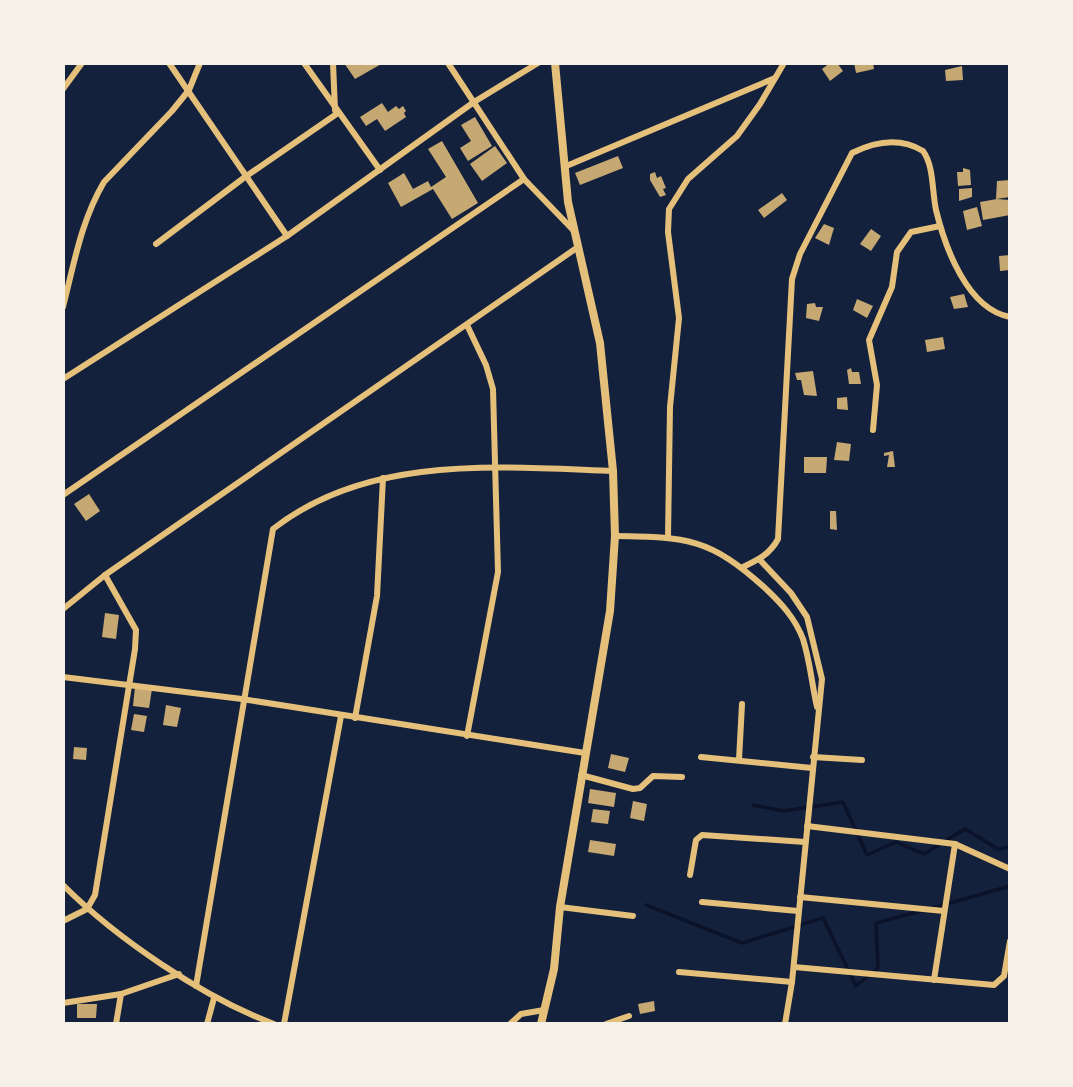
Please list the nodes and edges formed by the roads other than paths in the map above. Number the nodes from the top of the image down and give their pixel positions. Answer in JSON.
{"nodes":[{"id":1,"x":82,"y":63,"type":"edge"},
{"id":2,"x":169,"y":63,"type":"edge"},
{"id":3,"x":200,"y":63,"type":"edge"},
{"id":4,"x":304,"y":63,"type":"edge"},
{"id":5,"x":333,"y":63,"type":"edge"},
{"id":6,"x":448,"y":63,"type":"edge"},
{"id":7,"x":538,"y":63,"type":"edge"},
{"id":8,"x":555,"y":63,"type":"edge"},
{"id":9,"x":783,"y":63,"type":"edge"},
{"id":10,"x":775,"y":78,"type":"junction"},
{"id":11,"x":63,"y":89,"type":"edge"},
{"id":12,"x":189,"y":90,"type":"junction"},
{"id":13,"x":474,"y":102,"type":"junction"},
{"id":14,"x":337,"y":111,"type":"junction"},
{"id":15,"x":564,"y":167,"type":"junction"},
{"id":16,"x":380,"y":170,"type":"junction"},
{"id":17,"x":245,"y":177,"type":"junction"},
{"id":18,"x":523,"y":179,"type":"junction"},
{"id":19,"x":940,"y":226,"type":"junction"},
{"id":20,"x":575,"y":232,"type":"junction"},
{"id":21,"x":287,"y":236,"type":"junction"},
{"id":22,"x":156,"y":244,"type":"dead end"},
{"id":23,"x":578,"y":247,"type":"junction"},
{"id":24,"x":63,"y":307,"type":"edge"},
{"id":25,"x":1010,"y":317,"type":"edge"},
{"id":26,"x":467,"y":325,"type":"junction"},
{"id":27,"x":63,"y":379,"type":"edge"},
{"id":28,"x":873,"y":430,"type":"dead end"},
{"id":29,"x":496,"y":467,"type":"junction"},
{"id":30,"x":614,"y":471,"type":"junction"},
{"id":31,"x":383,"y":478,"type":"junction"},
{"id":32,"x":63,"y":495,"type":"edge"},
{"id":33,"x":615,"y":536,"type":"junction"},
{"id":34,"x":668,"y":537,"type":"junction"},
{"id":35,"x":760,"y":559,"type":"junction"},
{"id":36,"x":743,"y":567,"type":"junction"},
{"id":37,"x":106,"y":575,"type":"junction"},
{"id":38,"x":63,"y":609,"type":"edge"},
{"id":39,"x":63,"y":677,"type":"edge"},
{"id":40,"x":128,"y":685,"type":"junction"},
{"id":41,"x":242,"y":699,"type":"junction"},
{"id":42,"x":742,"y":704,"type":"dead end"},
{"id":43,"x":818,"y":709,"type":"junction"},
{"id":44,"x":341,"y":716,"type":"junction"},
{"id":45,"x":355,"y":718,"type":"junction"},
{"id":46,"x":467,"y":736,"type":"junction"},
{"id":47,"x":585,"y":753,"type":"junction"},
{"id":48,"x":701,"y":757,"type":"dead end"},
{"id":49,"x":813,"y":757,"type":"junction"},
{"id":50,"x":862,"y":760,"type":"dead end"},
{"id":51,"x":739,"y":761,"type":"junction"},
{"id":52,"x":813,"y":768,"type":"junction"},
{"id":53,"x":581,"y":775,"type":"junction"},
{"id":54,"x":682,"y":777,"type":"dead end"},
{"id":55,"x":807,"y":825,"type":"junction"},
{"id":56,"x":805,"y":842,"type":"junction"},
{"id":57,"x":955,"y":844,"type":"junction"},
{"id":58,"x":1010,"y":869,"type":"edge"},
{"id":59,"x":691,"y":875,"type":"dead end"},
{"id":60,"x":63,"y":885,"type":"edge"},
{"id":61,"x":800,"y":897,"type":"junction"},
{"id":62,"x":702,"y":902,"type":"dead end"},
{"id":63,"x":560,"y":907,"type":"junction"},
{"id":64,"x":87,"y":909,"type":"junction"},
{"id":65,"x":798,"y":911,"type":"junction"},
{"id":66,"x":944,"y":911,"type":"junction"},
{"id":67,"x":633,"y":916,"type":"dead end"},
{"id":68,"x":63,"y":921,"type":"edge"},
{"id":69,"x":1010,"y":941,"type":"edge"},
{"id":70,"x":794,"y":967,"type":"junction"},
{"id":71,"x":679,"y":972,"type":"dead end"},
{"id":72,"x":179,"y":974,"type":"junction"},
{"id":73,"x":934,"y":980,"type":"junction"},
{"id":74,"x":792,"y":982,"type":"junction"},
{"id":75,"x":196,"y":986,"type":"junction"},
{"id":76,"x":121,"y":994,"type":"junction"},
{"id":77,"x":214,"y":998,"type":"junction"},
{"id":78,"x":63,"y":1003,"type":"edge"},
{"id":79,"x":544,"y":1010,"type":"junction"},
{"id":80,"x":629,"y":1016,"type":"dead end"},
{"id":81,"x":116,"y":1024,"type":"edge"},
{"id":82,"x":207,"y":1024,"type":"edge"},
{"id":83,"x":274,"y":1024,"type":"edge"},
{"id":84,"x":284,"y":1024,"type":"edge"},
{"id":85,"x":510,"y":1024,"type":"edge"},
{"id":86,"x":541,"y":1024,"type":"edge"},
{"id":87,"x":606,"y":1024,"type":"edge"},
{"id":88,"x":785,"y":1024,"type":"edge"}],
"edges":[{"from":1,"to":11,"type":"street"},
{"from":2,"to":12,"type":"street"},
{"from":3,"to":12,"type":"street"},
{"from":4,"to":14,"type":"street"},
{"from":5,"to":14,"type":"street"},
{"from":6,"to":13,"type":"street"},
{"from":7,"to":13,"type":"street"},
{"from":8,"to":15,"type":"street"},
{"from":9,"to":10,"type":"street"},
{"from":10,"to":15,"type":"street"},
{"from":10,"to":34,"type":"street"},
{"from":12,"to":17,"type":"street"},
{"from":12,"to":24,"type":"street"},
{"from":13,"to":16,"type":"street"},
{"from":13,"to":18,"type":"street"},
{"from":14,"to":16,"type":"street"},
{"from":14,"to":17,"type":"street"},
{"from":15,"to":20,"type":"street"},
{"from":16,"to":21,"type":"street"},
{"from":17,"to":21,"type":"street"},
{"from":17,"to":22,"type":"street"},
{"from":18,"to":20,"type":"street"},
{"from":18,"to":32,"type":"street"},
{"from":19,"to":25,"type":"street"},
{"from":19,"to":28,"type":"street"},
{"from":19,"to":35,"type":"street"},
{"from":20,"to":23,"type":"street"},
{"from":21,"to":27,"type":"street"},
{"from":23,"to":26,"type":"street"},
{"from":23,"to":30,"type":"street"},
{"from":26,"to":29,"type":"street"},
{"from":26,"to":37,"type":"street"},
{"from":29,"to":30,"type":"street"},
{"from":29,"to":31,"type":"street"},
{"from":29,"to":46,"type":"street"},
{"from":30,"to":33,"type":"street"},
{"from":31,"to":41,"type":"street"},
{"from":31,"to":45,"type":"street"},
{"from":33,"to":34,"type":"street"},
{"from":33,"to":47,"type":"street"},
{"from":34,"to":36,"type":"street"},
{"from":35,"to":36,"type":"street"},
{"from":35,"to":43,"type":"street"},
{"from":36,"to":43,"type":"street"},
{"from":37,"to":38,"type":"street"},
{"from":37,"to":40,"type":"street"},
{"from":39,"to":40,"type":"street"},
{"from":40,"to":41,"type":"street"},
{"from":40,"to":64,"type":"street"},
{"from":41,"to":44,"type":"street"},
{"from":41,"to":75,"type":"street"},
{"from":42,"to":51,"type":"street"},
{"from":43,"to":49,"type":"street"},
{"from":44,"to":45,"type":"street"},
{"from":44,"to":84,"type":"street"},
{"from":45,"to":46,"type":"street"},
{"from":46,"to":47,"type":"street"},
{"from":47,"to":53,"type":"street"},
{"from":48,"to":51,"type":"street"},
{"from":49,"to":50,"type":"street"},
{"from":49,"to":52,"type":"street"},
{"from":51,"to":52,"type":"street"},
{"from":52,"to":55,"type":"street"},
{"from":53,"to":54,"type":"street"},
{"from":53,"to":63,"type":"street"},
{"from":55,"to":56,"type":"street"},
{"from":55,"to":57,"type":"street"},
{"from":56,"to":59,"type":"street"},
{"from":56,"to":61,"type":"street"},
{"from":57,"to":58,"type":"street"},
{"from":57,"to":66,"type":"street"},
{"from":60,"to":64,"type":"street"},
{"from":61,"to":65,"type":"street"},
{"from":61,"to":66,"type":"street"},
{"from":62,"to":65,"type":"street"},
{"from":63,"to":67,"type":"street"},
{"from":63,"to":79,"type":"street"},
{"from":64,"to":68,"type":"street"},
{"from":64,"to":72,"type":"street"},
{"from":65,"to":70,"type":"street"},
{"from":66,"to":73,"type":"street"},
{"from":69,"to":73,"type":"street"},
{"from":70,"to":73,"type":"street"},
{"from":70,"to":74,"type":"street"},
{"from":71,"to":74,"type":"street"},
{"from":72,"to":75,"type":"street"},
{"from":72,"to":76,"type":"street"},
{"from":74,"to":88,"type":"street"},
{"from":75,"to":77,"type":"street"},
{"from":76,"to":78,"type":"street"},
{"from":76,"to":81,"type":"street"},
{"from":77,"to":82,"type":"street"},
{"from":77,"to":83,"type":"street"},
{"from":79,"to":85,"type":"street"},
{"from":79,"to":86,"type":"street"},
{"from":80,"to":87,"type":"street"}]}
